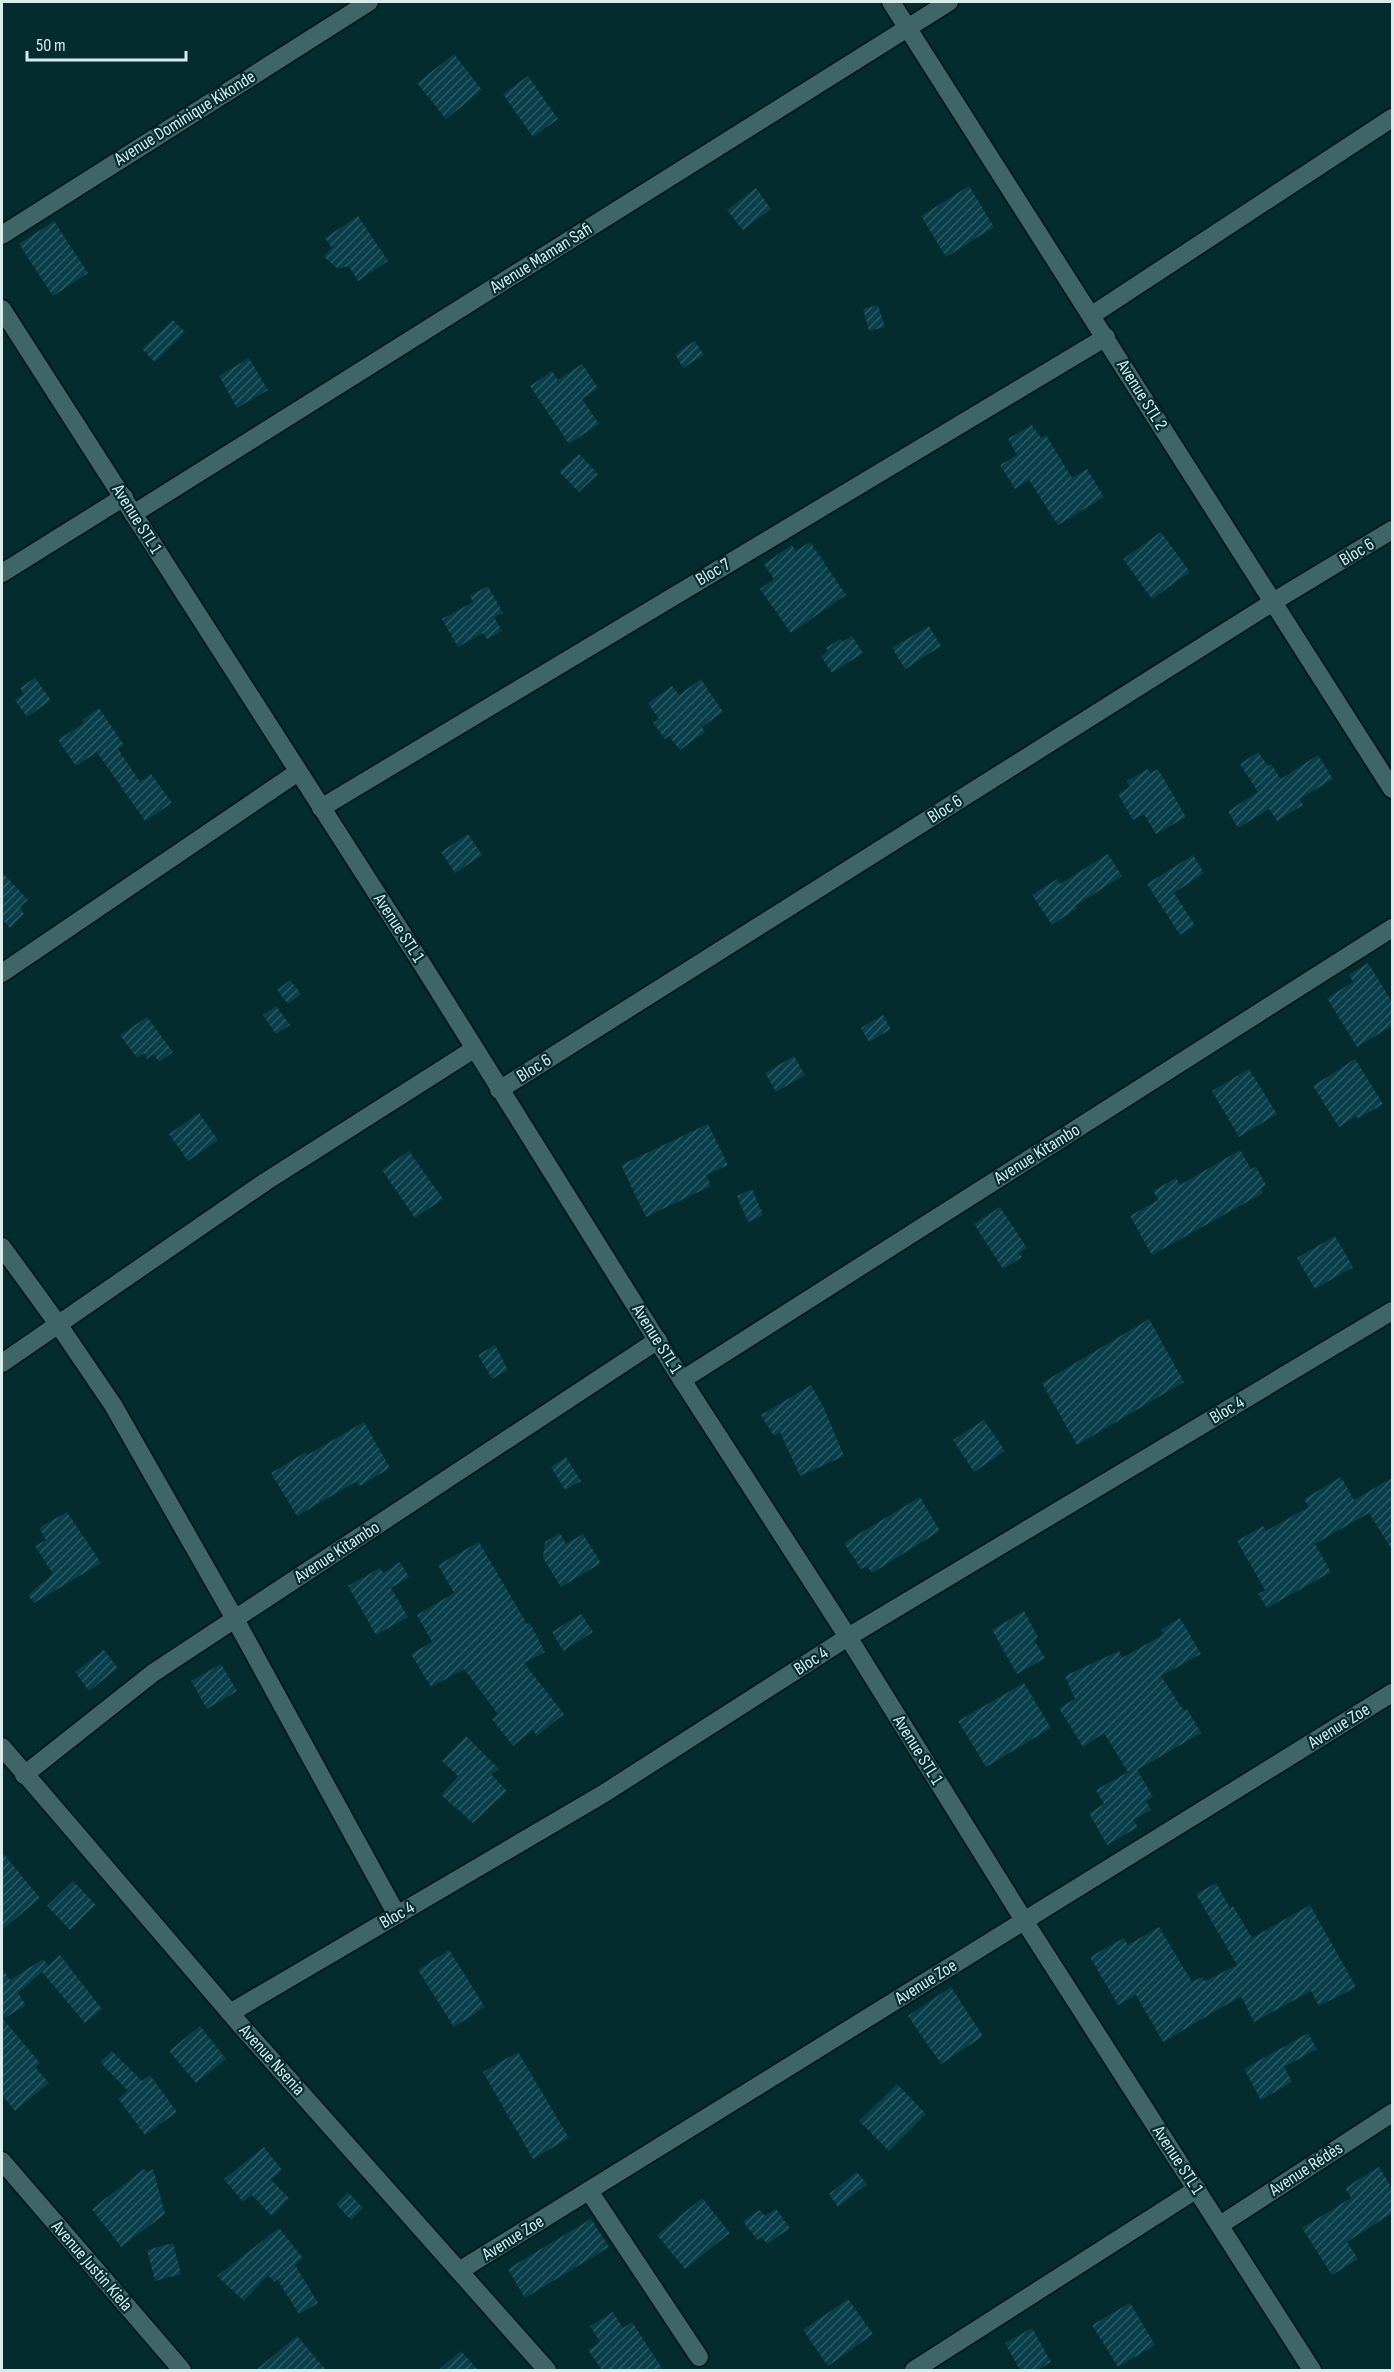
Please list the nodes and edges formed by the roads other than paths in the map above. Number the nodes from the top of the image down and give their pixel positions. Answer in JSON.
{"nodes":[{"id":1,"x":369,"y":2,"type":"edge"},
{"id":2,"x":891,"y":2,"type":"edge"},
{"id":3,"x":949,"y":2,"type":"edge"},
{"id":4,"x":907,"y":28,"type":"junction"},
{"id":5,"x":1392,"y":118,"type":"edge"},
{"id":6,"x":2,"y":235,"type":"edge"},
{"id":7,"x":2,"y":309,"type":"edge"},
{"id":8,"x":1092,"y":315,"type":"junction"},
{"id":9,"x":1106,"y":337,"type":"junction"},
{"id":10,"x":124,"y":497,"type":"junction"},
{"id":11,"x":133,"y":514,"type":"junction"},
{"id":12,"x":1392,"y":530,"type":"edge"},
{"id":13,"x":2,"y":573,"type":"edge"},
{"id":14,"x":1273,"y":602,"type":"junction"},
{"id":15,"x":298,"y":772,"type":"junction"},
{"id":16,"x":1392,"y":789,"type":"edge"},
{"id":17,"x":321,"y":807,"type":"junction"},
{"id":18,"x":1392,"y":928,"type":"edge"},
{"id":19,"x":2,"y":973,"type":"edge"},
{"id":20,"x":474,"y":1049,"type":"junction"},
{"id":21,"x":499,"y":1090,"type":"junction"},
{"id":22,"x":2,"y":1247,"type":"edge"},
{"id":23,"x":1392,"y":1311,"type":"edge"},
{"id":24,"x":58,"y":1324,"type":"junction"},
{"id":25,"x":658,"y":1340,"type":"junction"},
{"id":26,"x":2,"y":1363,"type":"edge"},
{"id":27,"x":682,"y":1380,"type":"junction"},
{"id":28,"x":235,"y":1619,"type":"junction"},
{"id":29,"x":848,"y":1637,"type":"junction"},
{"id":30,"x":1392,"y":1694,"type":"edge"},
{"id":31,"x":2,"y":1747,"type":"edge"},
{"id":32,"x":24,"y":1775,"type":"junction"},
{"id":33,"x":397,"y":1915,"type":"junction"},
{"id":34,"x":1025,"y":1922,"type":"junction"},
{"id":35,"x":230,"y":2013,"type":"junction"},
{"id":36,"x":1392,"y":2113,"type":"edge"},
{"id":37,"x":2,"y":2161,"type":"edge"},
{"id":38,"x":1197,"y":2189,"type":"junction"},
{"id":39,"x":589,"y":2191,"type":"junction"},
{"id":40,"x":1220,"y":2224,"type":"junction"},
{"id":41,"x":459,"y":2271,"type":"junction"},
{"id":42,"x":699,"y":2357,"type":"dead end"},
{"id":43,"x":182,"y":2370,"type":"edge"},
{"id":44,"x":547,"y":2370,"type":"edge"},
{"id":45,"x":914,"y":2370,"type":"edge"},
{"id":46,"x":1312,"y":2370,"type":"edge"}],
"edges":[{"from":1,"to":6,"type":"street","name":"Avenue Dominique Kikonde"},
{"from":2,"to":4,"type":"street","name":"Avenue STL 2"},
{"from":3,"to":4,"type":"street","name":"Avenue Maman Safi"},
{"from":4,"to":8,"type":"street","name":"Avenue STL 2"},
{"from":4,"to":11,"type":"street","name":"Avenue Maman Safi"},
{"from":5,"to":8,"type":"street"},
{"from":7,"to":10,"type":"street","name":"Avenue STL 1"},
{"from":8,"to":9,"type":"street","name":"Avenue STL 2"},
{"from":9,"to":14,"type":"street","name":"Avenue STL 2"},
{"from":9,"to":17,"type":"street","name":"Bloc 7"},
{"from":10,"to":11,"type":"street","name":"Avenue STL 1"},
{"from":10,"to":13,"type":"street"},
{"from":11,"to":15,"type":"street","name":"Avenue STL 1"},
{"from":12,"to":14,"type":"street","name":"Bloc 6"},
{"from":14,"to":16,"type":"street","name":"Avenue STL 2"},
{"from":14,"to":21,"type":"street","name":"Bloc 6"},
{"from":15,"to":17,"type":"street","name":"Avenue STL 1"},
{"from":15,"to":19,"type":"street"},
{"from":17,"to":20,"type":"street","name":"Avenue STL 1"},
{"from":18,"to":27,"type":"street","name":"Avenue Kitambo"},
{"from":20,"to":21,"type":"street","name":"Avenue STL 1"},
{"from":20,"to":24,"type":"street"},
{"from":21,"to":25,"type":"street","name":"Avenue STL 1"},
{"from":22,"to":24,"type":"street"},
{"from":23,"to":29,"type":"street","name":"Bloc 4"},
{"from":24,"to":26,"type":"street"},
{"from":24,"to":28,"type":"street"},
{"from":25,"to":27,"type":"street","name":"Avenue STL 1"},
{"from":25,"to":28,"type":"street","name":"Avenue Kitambo"},
{"from":27,"to":29,"type":"street","name":"Avenue STL 1"},
{"from":28,"to":32,"type":"street","name":"Avenue Kitambo"},
{"from":28,"to":33,"type":"street"},
{"from":29,"to":33,"type":"street","name":"Bloc 4"},
{"from":29,"to":34,"type":"street","name":"Avenue STL 1"},
{"from":30,"to":34,"type":"street","name":"Avenue Zoe"},
{"from":31,"to":32,"type":"street","name":"Avenue Nsenia"},
{"from":32,"to":35,"type":"street","name":"Avenue Nsenia"},
{"from":33,"to":35,"type":"street","name":"Bloc 4"},
{"from":34,"to":38,"type":"street","name":"Avenue STL 1"},
{"from":34,"to":39,"type":"street","name":"Avenue Zoe"},
{"from":35,"to":41,"type":"street","name":"Avenue Nsenia"},
{"from":36,"to":40,"type":"street","name":"Avenue Rédès"},
{"from":37,"to":43,"type":"street","name":"Avenue Justin Kiela"},
{"from":38,"to":40,"type":"street","name":"Avenue STL 1"},
{"from":38,"to":45,"type":"street"},
{"from":39,"to":41,"type":"street","name":"Avenue Zoe"},
{"from":39,"to":42,"type":"street"},
{"from":40,"to":46,"type":"street","name":"Avenue STL 1"},
{"from":41,"to":44,"type":"street","name":"Avenue Nsenia"}]}
